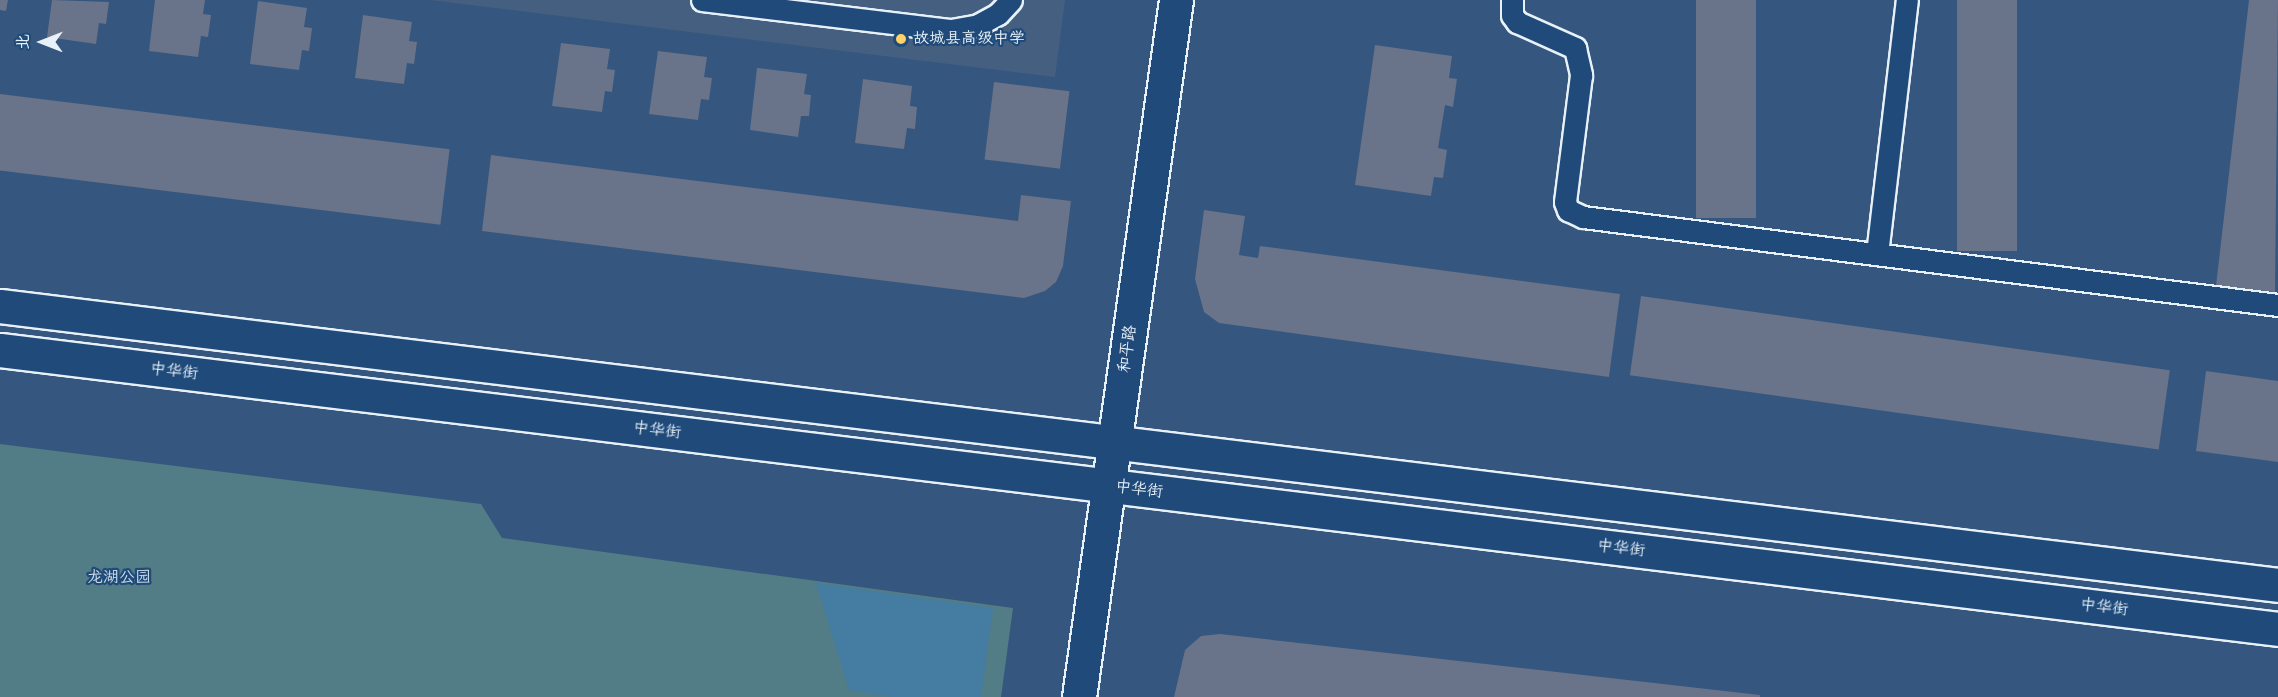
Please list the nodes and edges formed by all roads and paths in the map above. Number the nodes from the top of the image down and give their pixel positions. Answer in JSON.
{"nodes":[{"id":1,"x":702,"y":0,"type":"edge"},
{"id":2,"x":1011,"y":0,"type":"edge"},
{"id":3,"x":1176,"y":0,"type":"edge"},
{"id":4,"x":1512,"y":0,"type":"edge"},
{"id":5,"x":1907,"y":0,"type":"edge"},
{"id":6,"x":1877,"y":254,"type":"junction"},
{"id":7,"x":2278,"y":305,"type":"edge"},
{"id":8,"x":0,"y":306,"type":"edge"},
{"id":9,"x":0,"y":350,"type":"edge"},
{"id":10,"x":1115,"y":442,"type":"junction"},
{"id":11,"x":1108,"y":486,"type":"junction"},
{"id":12,"x":2278,"y":585,"type":"edge"},
{"id":13,"x":2278,"y":630,"type":"edge"},
{"id":14,"x":1079,"y":697,"type":"edge"}],
"edges":[{"from":1,"to":2,"type":"lane"},
{"from":3,"to":10,"type":"main road","name":"和平路"},
{"from":4,"to":6,"type":"lane"},
{"from":5,"to":6,"type":"lane"},
{"from":6,"to":7,"type":"lane"},
{"from":8,"to":10,"type":"main road"},
{"from":9,"to":11,"type":"main road","name":"中华街"},
{"from":10,"to":11,"type":"main road","name":"和平路"},
{"from":10,"to":12,"type":"main road"},
{"from":11,"to":13,"type":"main road","name":"中华街"},
{"from":11,"to":14,"type":"main road","name":"和平路"}]}
